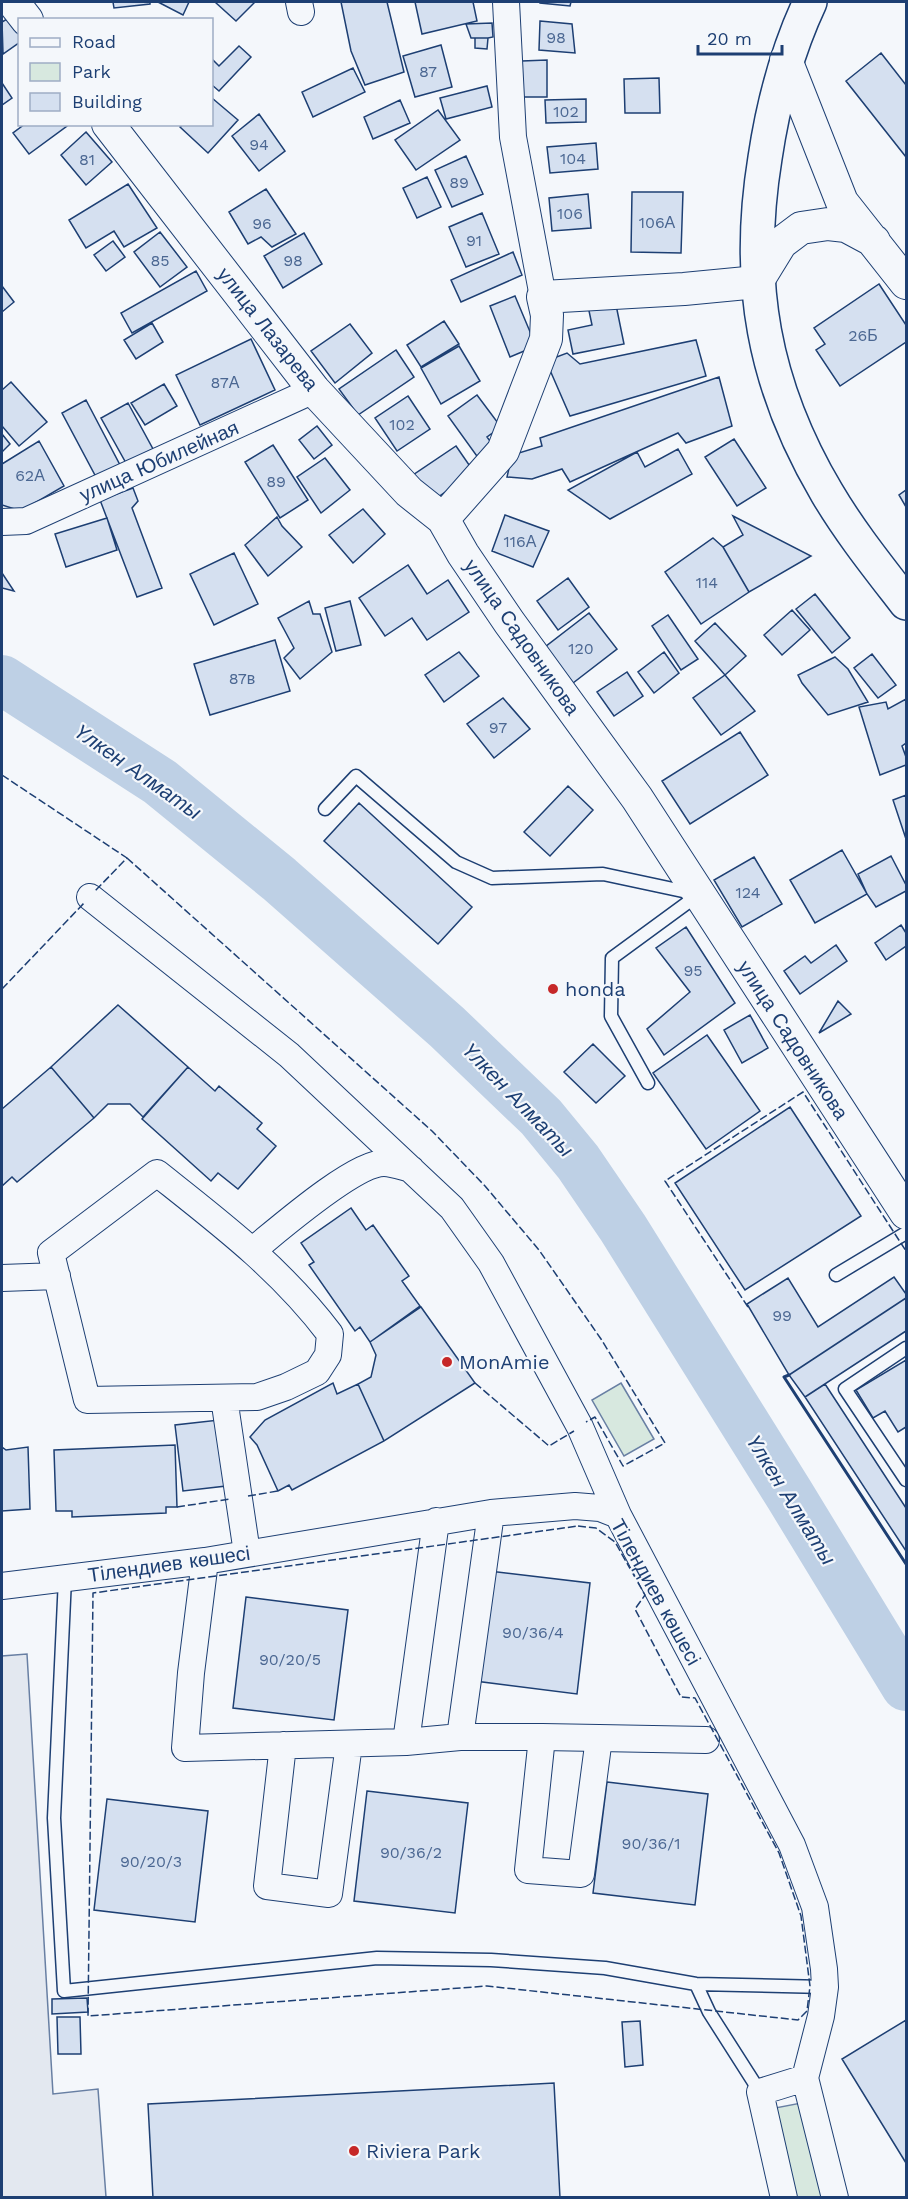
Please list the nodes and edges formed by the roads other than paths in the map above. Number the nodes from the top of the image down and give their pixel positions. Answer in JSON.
{"nodes":[{"id":1,"x":13,"y":2,"type":"edge"},
{"id":2,"x":506,"y":2,"type":"edge"},
{"id":3,"x":810,"y":2,"type":"edge"},
{"id":4,"x":25,"y":18,"type":"edge"},
{"id":5,"x":786,"y":60,"type":"junction"},
{"id":6,"x":110,"y":126,"type":"edge"},
{"id":7,"x":874,"y":241,"type":"junction"},
{"id":8,"x":757,"y":282,"type":"junction"},
{"id":9,"x":906,"y":283,"type":"edge"},
{"id":10,"x":543,"y":297,"type":"junction"},
{"id":11,"x":314,"y":390,"type":"junction"},
{"id":12,"x":443,"y":519,"type":"junction"},
{"id":13,"x":2,"y":522,"type":"edge"},
{"id":14,"x":906,"y":603,"type":"edge"},
{"id":15,"x":325,"y":809,"type":"dead end"},
{"id":16,"x":699,"y":894,"type":"junction"},
{"id":17,"x":90,"y":897,"type":"dead end"},
{"id":18,"x":648,"y":1083,"type":"dead end"},
{"id":19,"x":411,"y":1169,"type":"junction"},
{"id":20,"x":906,"y":1214,"type":"edge"},
{"id":21,"x":906,"y":1233,"type":"edge"},
{"id":22,"x":253,"y":1250,"type":"junction"},
{"id":23,"x":836,"y":1275,"type":"dead end"},
{"id":24,"x":57,"y":1276,"type":"junction"},
{"id":25,"x":2,"y":1278,"type":"edge"},
{"id":26,"x":906,"y":1348,"type":"edge"},
{"id":27,"x":224,"y":1398,"type":"junction"},
{"id":28,"x":906,"y":1480,"type":"edge"},
{"id":29,"x":491,"y":1513,"type":"junction"},
{"id":30,"x":618,"y":1515,"type":"junction"},
{"id":31,"x":436,"y":1521,"type":"junction"},
{"id":32,"x":247,"y":1553,"type":"junction"},
{"id":33,"x":205,"y":1561,"type":"junction"},
{"id":34,"x":65,"y":1578,"type":"junction"},
{"id":35,"x":2,"y":1586,"type":"edge"},
{"id":36,"x":460,"y":1737,"type":"junction"},
{"id":37,"x":542,"y":1737,"type":"junction"},
{"id":38,"x":599,"y":1738,"type":"junction"},
{"id":39,"x":706,"y":1740,"type":"dead end"},
{"id":40,"x":406,"y":1742,"type":"junction"},
{"id":41,"x":349,"y":1744,"type":"junction"},
{"id":42,"x":283,"y":1745,"type":"junction"},
{"id":43,"x":696,"y":1984,"type":"junction"},
{"id":44,"x":825,"y":1987,"type":"junction"},
{"id":45,"x":805,"y":2078,"type":"junction"},
{"id":46,"x":760,"y":2092,"type":"junction"},
{"id":47,"x":784,"y":2198,"type":"edge"},
{"id":48,"x":836,"y":2198,"type":"edge"}],
"edges":[{"from":1,"to":4,"type":"street"},
{"from":2,"to":10,"type":"street"},
{"from":3,"to":5,"type":"main road"},
{"from":5,"to":7,"type":"street"},
{"from":5,"to":8,"type":"main road"},
{"from":6,"to":11,"type":"street","name":"улица Лазарева"},
{"from":7,"to":8,"type":"street"},
{"from":7,"to":9,"type":"street"},
{"from":8,"to":10,"type":"street"},
{"from":8,"to":14,"type":"main road"},
{"from":10,"to":12,"type":"street"},
{"from":11,"to":12,"type":"street","name":"улица Лазарева"},
{"from":11,"to":13,"type":"street","name":"улица Юбилейная"},
{"from":12,"to":16,"type":"street","name":"улица Садовникова"},
{"from":15,"to":16,"type":"lane"},
{"from":16,"to":18,"type":"lane"},
{"from":16,"to":20,"type":"street","name":"улица Садовникова"},
{"from":17,"to":19,"type":"street"},
{"from":19,"to":22,"type":"street"},
{"from":19,"to":30,"type":"street"},
{"from":21,"to":23,"type":"lane"},
{"from":22,"to":24,"type":"street"},
{"from":22,"to":27,"type":"street"},
{"from":24,"to":25,"type":"street"},
{"from":24,"to":27,"type":"street"},
{"from":26,"to":28,"type":"lane"},
{"from":27,"to":32,"type":"street"},
{"from":29,"to":30,"type":"street","name":"Тілендиев көшесі"},
{"from":29,"to":31,"type":"street","name":"Тілендиев көшесі"},
{"from":29,"to":36,"type":"street"},
{"from":30,"to":44,"type":"street","name":"Тілендиев көшесі"},
{"from":31,"to":32,"type":"street","name":"Тілендиев көшесі"},
{"from":31,"to":40,"type":"street"},
{"from":32,"to":33,"type":"street","name":"Тілендиев көшесі"},
{"from":33,"to":34,"type":"street","name":"Тілендиев көшесі"},
{"from":33,"to":42,"type":"street"},
{"from":34,"to":35,"type":"street","name":"Тілендиев көшесі"},
{"from":34,"to":43,"type":"lane"},
{"from":36,"to":37,"type":"street"},
{"from":36,"to":40,"type":"street"},
{"from":37,"to":38,"type":"street"},
{"from":37,"to":38,"type":"street"},
{"from":38,"to":39,"type":"street"},
{"from":40,"to":41,"type":"street"},
{"from":41,"to":42,"type":"street"},
{"from":41,"to":42,"type":"street"},
{"from":43,"to":44,"type":"lane"},
{"from":43,"to":46,"type":"lane"},
{"from":44,"to":45,"type":"street","name":"Тілендиев көшесі"},
{"from":45,"to":46,"type":"street"},
{"from":45,"to":48,"type":"street","name":"Тілендиев көшесі"},
{"from":46,"to":47,"type":"street"}]}
